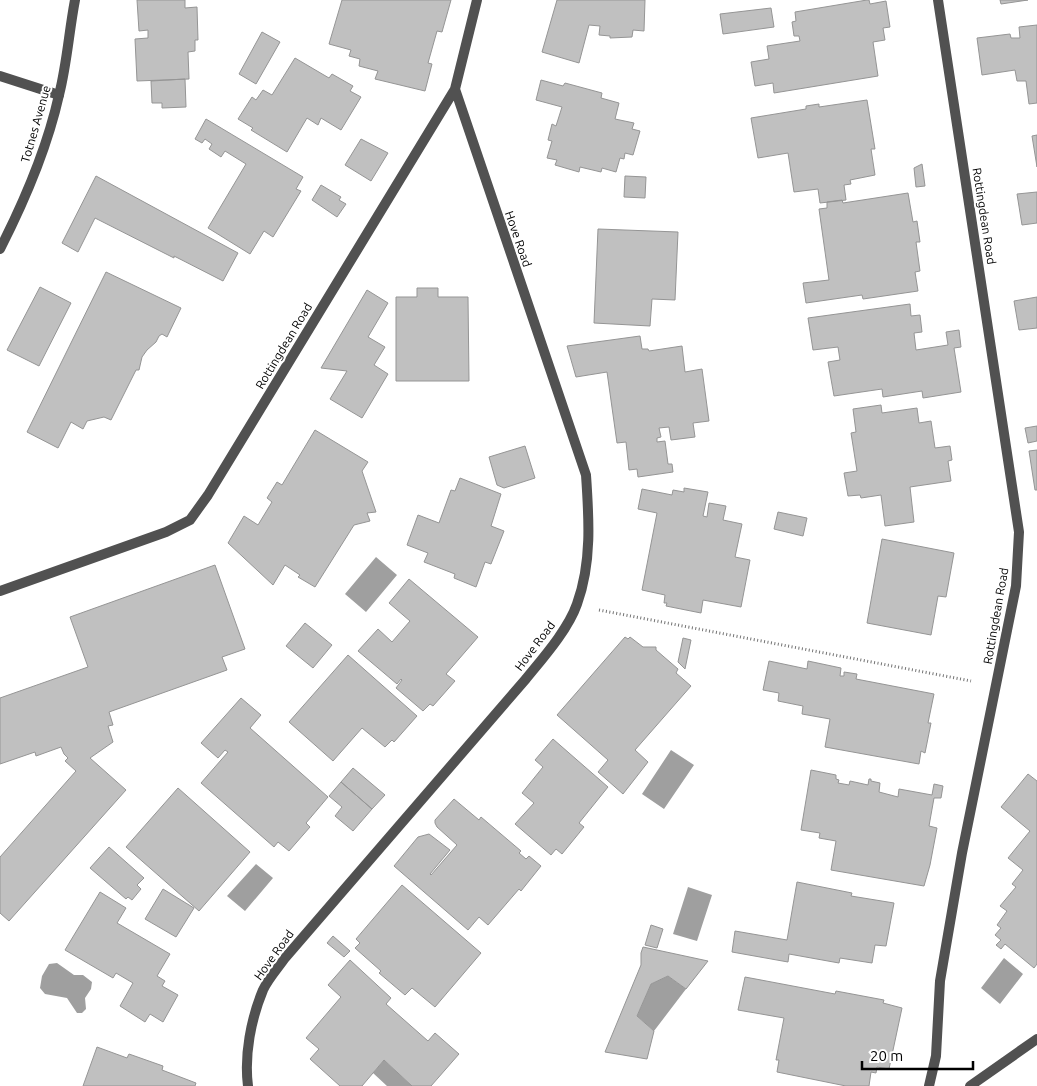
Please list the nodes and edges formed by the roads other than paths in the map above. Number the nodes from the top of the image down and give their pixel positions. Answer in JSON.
{"nodes":[{"id":1,"x":75,"y":0,"type":"edge"},
{"id":2,"x":477,"y":0,"type":"edge"},
{"id":3,"x":938,"y":0,"type":"edge"},
{"id":4,"x":0,"y":76,"type":"edge"},
{"id":5,"x":455,"y":89,"type":"junction"},
{"id":6,"x":60,"y":94,"type":"junction"},
{"id":7,"x":0,"y":249,"type":"edge"},
{"id":8,"x":0,"y":591,"type":"edge"},
{"id":9,"x":1037,"y":1040,"type":"edge"},
{"id":10,"x":248,"y":1086,"type":"edge"},
{"id":11,"x":929,"y":1086,"type":"edge"},
{"id":12,"x":970,"y":1086,"type":"edge"}],
"edges":[{"from":1,"to":6,"type":"street","name":"Totnes Avenue"},
{"from":2,"to":5,"type":"street","name":"Rottingdean Road"},
{"from":3,"to":11,"type":"street","name":"Rottingdean Road"},
{"from":4,"to":6,"type":"street"},
{"from":5,"to":8,"type":"street","name":"Rottingdean Road"},
{"from":5,"to":10,"type":"street","name":"Hove Road"},
{"from":6,"to":7,"type":"street","name":"Totnes Avenue"},
{"from":9,"to":12,"type":"street"}]}
